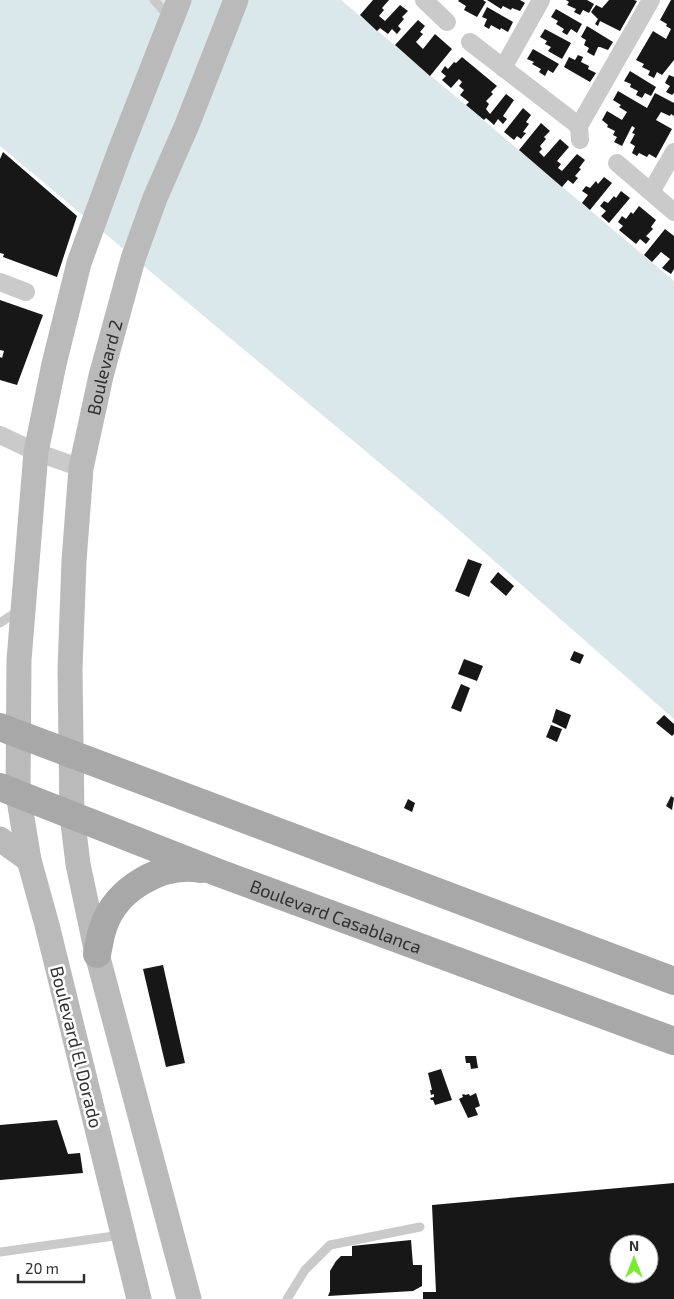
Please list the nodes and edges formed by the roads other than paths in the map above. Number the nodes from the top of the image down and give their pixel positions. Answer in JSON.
{"nodes":[{"id":1,"x":154,"y":0,"type":"edge"},
{"id":2,"x":236,"y":0,"type":"edge"},
{"id":3,"x":541,"y":0,"type":"edge"},
{"id":4,"x":650,"y":0,"type":"edge"},
{"id":5,"x":427,"y":1,"type":"edge"},
{"id":6,"x":176,"y":10,"type":"edge"},
{"id":7,"x":447,"y":22,"type":"dead end"},
{"id":8,"x":470,"y":42,"type":"dead end"},
{"id":9,"x":503,"y":68,"type":"junction"},
{"id":10,"x":674,"y":152,"type":"edge"},
{"id":11,"x":617,"y":163,"type":"dead end"},
{"id":12,"x":651,"y":192,"type":"junction"},
{"id":13,"x":674,"y":212,"type":"edge"},
{"id":14,"x":0,"y":282,"type":"edge"},
{"id":15,"x":26,"y":292,"type":"dead end"},
{"id":16,"x":0,"y":435,"type":"edge"},
{"id":17,"x":36,"y":452,"type":"junction"},
{"id":18,"x":81,"y":468,"type":"junction"},
{"id":19,"x":23,"y":607,"type":"junction"},
{"id":20,"x":0,"y":623,"type":"edge"},
{"id":21,"x":9,"y":730,"type":"edge"},
{"id":22,"x":71,"y":755,"type":"junction"},
{"id":23,"x":9,"y":791,"type":"edge"},
{"id":24,"x":72,"y":814,"type":"junction"},
{"id":25,"x":0,"y":838,"type":"edge"},
{"id":26,"x":29,"y":860,"type":"junction"},
{"id":27,"x":219,"y":873,"type":"junction"},
{"id":28,"x":97,"y":954,"type":"junction"},
{"id":29,"x":674,"y":980,"type":"edge"},
{"id":30,"x":674,"y":1042,"type":"edge"},
{"id":31,"x":420,"y":1227,"type":"dead end"},
{"id":32,"x":124,"y":1235,"type":"junction"},
{"id":33,"x":0,"y":1252,"type":"edge"},
{"id":34,"x":140,"y":1299,"type":"edge"},
{"id":35,"x":189,"y":1299,"type":"edge"},
{"id":36,"x":288,"y":1299,"type":"edge"}],
"edges":[{"from":1,"to":6,"type":"lane"},
{"from":2,"to":18,"type":"main road","name":"Boulevard 2"},
{"from":3,"to":9,"type":"street"},
{"from":4,"to":9,"type":"street"},
{"from":5,"to":7,"type":"street"},
{"from":6,"to":17,"type":"main road"},
{"from":8,"to":9,"type":"street"},
{"from":10,"to":12,"type":"street"},
{"from":11,"to":12,"type":"street"},
{"from":12,"to":13,"type":"street"},
{"from":14,"to":15,"type":"street"},
{"from":16,"to":17,"type":"street"},
{"from":17,"to":18,"type":"street"},
{"from":17,"to":19,"type":"main road"},
{"from":18,"to":22,"type":"main road","name":"Boulevard 2"},
{"from":19,"to":20,"type":"lane"},
{"from":19,"to":21,"type":"main road"},
{"from":21,"to":22,"type":"main road"},
{"from":21,"to":23,"type":"main road","name":"Boulevard El Dorado"},
{"from":22,"to":24,"type":"main road","name":"Boulevard 2"},
{"from":22,"to":29,"type":"main road"},
{"from":23,"to":24,"type":"main road","name":"Boulevard Casablanca"},
{"from":23,"to":26,"type":"main road","name":"Boulevard El Dorado"},
{"from":24,"to":27,"type":"main road","name":"Boulevard Casablanca"},
{"from":24,"to":28,"type":"main road"},
{"from":25,"to":26,"type":"main road"},
{"from":26,"to":32,"type":"main road","name":"Boulevard El Dorado"},
{"from":27,"to":28,"type":"main road"},
{"from":27,"to":30,"type":"main road","name":"Boulevard Casablanca"},
{"from":28,"to":35,"type":"main road"},
{"from":31,"to":36,"type":"lane"},
{"from":32,"to":33,"type":"lane"},
{"from":32,"to":34,"type":"main road","name":"Boulevard El Dorado"}]}
